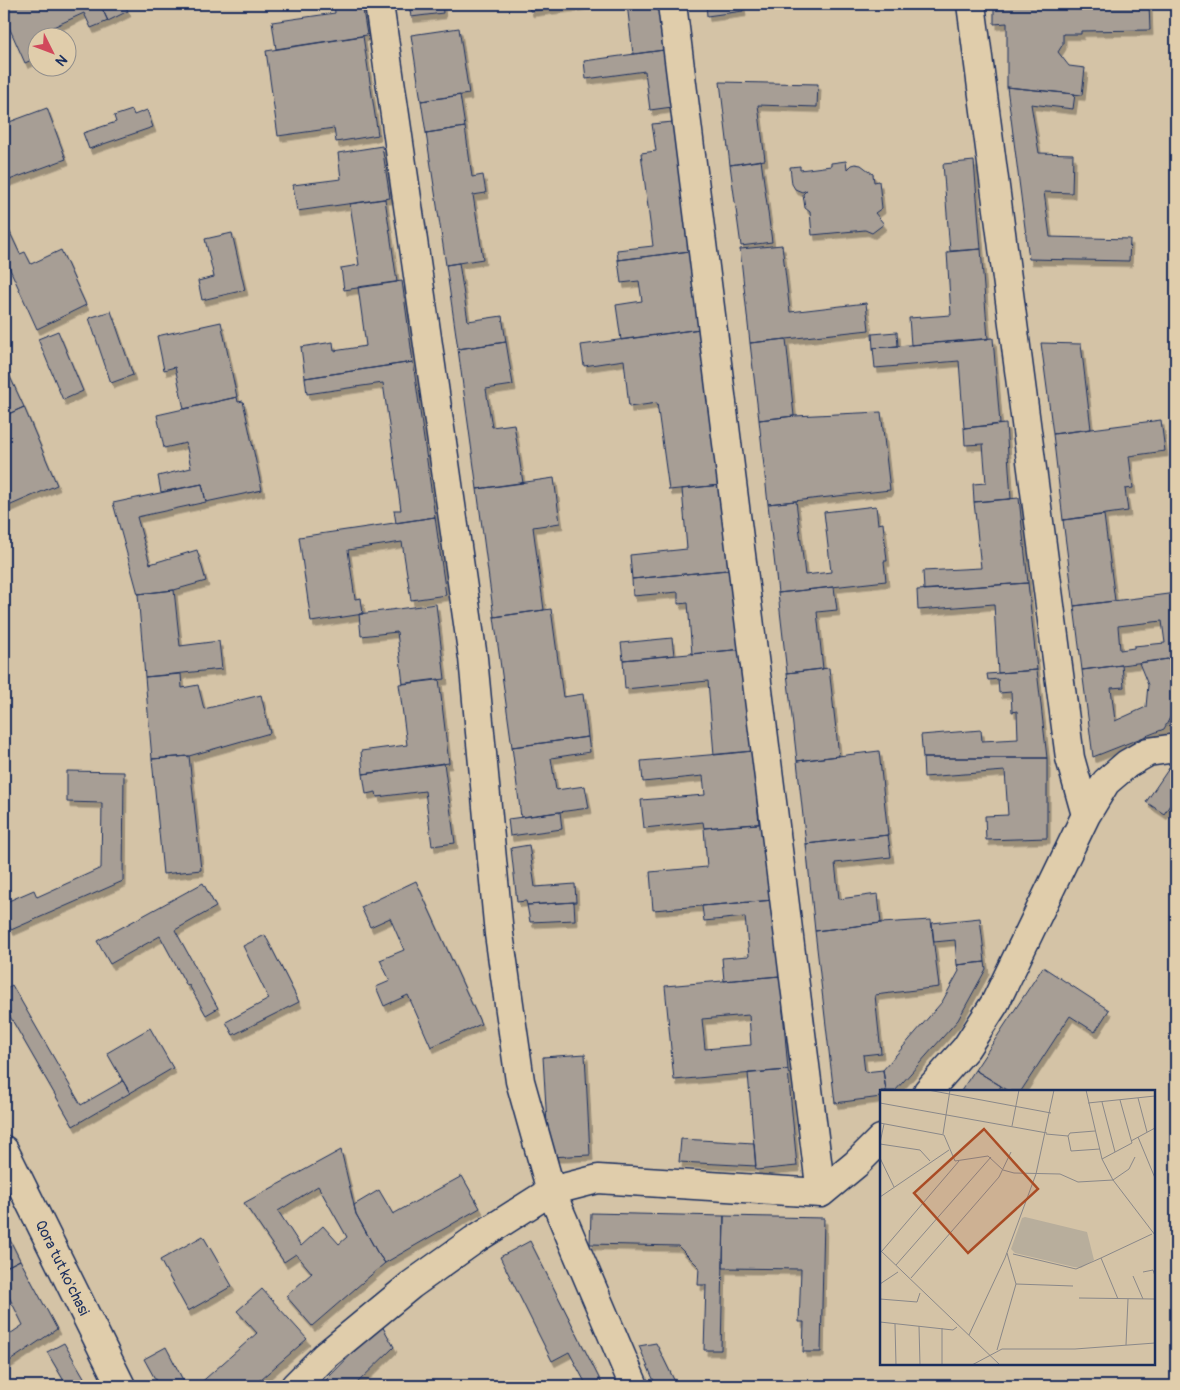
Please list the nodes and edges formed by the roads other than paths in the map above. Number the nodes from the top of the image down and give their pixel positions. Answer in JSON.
{"nodes":[{"id":1,"x":379,"y":4,"type":"edge"},
{"id":2,"x":672,"y":4,"type":"edge"},
{"id":3,"x":971,"y":4,"type":"edge"},
{"id":4,"x":1176,"y":748,"type":"edge"},
{"id":5,"x":1086,"y":815,"type":"junction"},
{"id":6,"x":929,"y":1090,"type":"edge"},
{"id":7,"x":880,"y":1141,"type":"edge"},
{"id":8,"x":4,"y":1150,"type":"edge"},
{"id":9,"x":551,"y":1190,"type":"junction"},
{"id":10,"x":821,"y":1193,"type":"junction"},
{"id":11,"x":120,"y":1386,"type":"edge"},
{"id":12,"x":295,"y":1386,"type":"edge"},
{"id":13,"x":634,"y":1386,"type":"edge"}],
"edges":[{"from":1,"to":9,"type":"street"},
{"from":2,"to":10,"type":"street"},
{"from":3,"to":5,"type":"street"},
{"from":4,"to":5,"type":"street"},
{"from":5,"to":6,"type":"street"},
{"from":7,"to":10,"type":"street"},
{"from":8,"to":11,"type":"street","name":"Qora tut ko'chasi"},
{"from":9,"to":10,"type":"street"},
{"from":9,"to":12,"type":"street"},
{"from":9,"to":13,"type":"street"}]}
